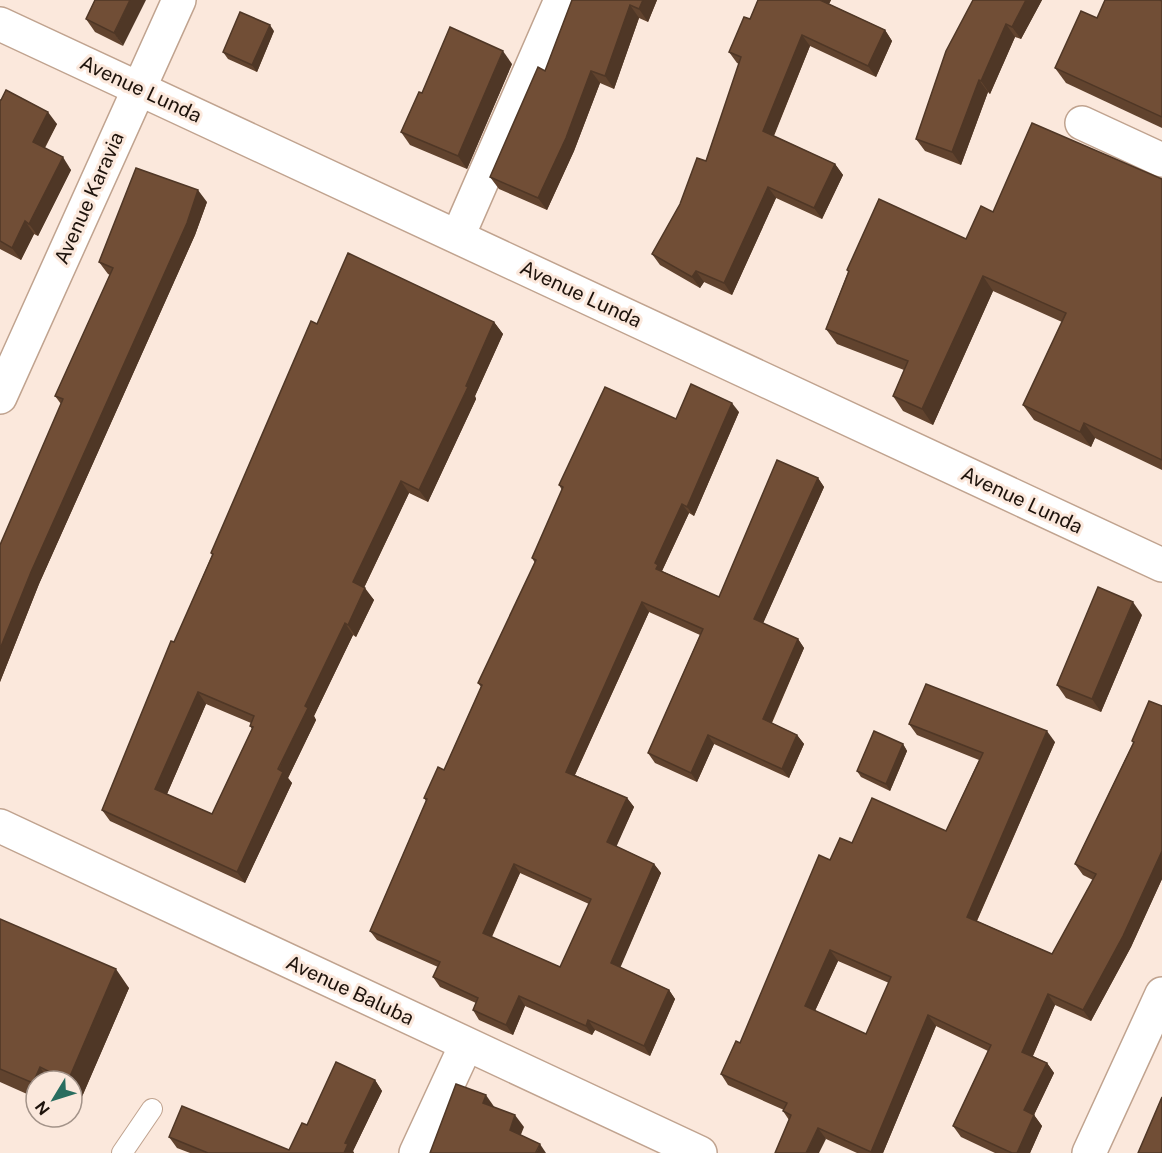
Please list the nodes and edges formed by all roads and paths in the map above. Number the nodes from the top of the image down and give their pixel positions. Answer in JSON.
{"nodes":[{"id":1,"x":179,"y":0,"type":"edge"},
{"id":2,"x":561,"y":0,"type":"edge"},
{"id":3,"x":0,"y":24,"type":"edge"},
{"id":4,"x":139,"y":87,"type":"junction"},
{"id":5,"x":1082,"y":123,"type":"dead end"},
{"id":6,"x":1162,"y":160,"type":"edge"},
{"id":7,"x":458,"y":236,"type":"junction"},
{"id":8,"x":0,"y":397,"type":"edge"},
{"id":9,"x":1162,"y":565,"type":"edge"},
{"id":10,"x":0,"y":826,"type":"edge"},
{"id":11,"x":1162,"y":994,"type":"edge"},
{"id":12,"x":466,"y":1045,"type":"junction"},
{"id":13,"x":152,"y":1109,"type":"dead end"},
{"id":14,"x":122,"y":1153,"type":"edge"},
{"id":15,"x":416,"y":1153,"type":"edge"},
{"id":16,"x":700,"y":1153,"type":"edge"},
{"id":17,"x":1089,"y":1153,"type":"edge"}],
"edges":[{"from":1,"to":4,"type":"street","name":"Avenue Karavia"},
{"from":2,"to":7,"type":"street"},
{"from":3,"to":4,"type":"street","name":"Avenue Lunda"},
{"from":4,"to":7,"type":"street","name":"Avenue Lunda"},
{"from":4,"to":8,"type":"street","name":"Avenue Karavia"},
{"from":5,"to":6,"type":"street"},
{"from":7,"to":9,"type":"street","name":"Avenue Lunda"},
{"from":10,"to":12,"type":"street","name":"Avenue Baluba"},
{"from":11,"to":17,"type":"street"},
{"from":12,"to":15,"type":"street"},
{"from":12,"to":16,"type":"street","name":"Avenue Baluba"},
{"from":13,"to":14,"type":"lane"}]}
